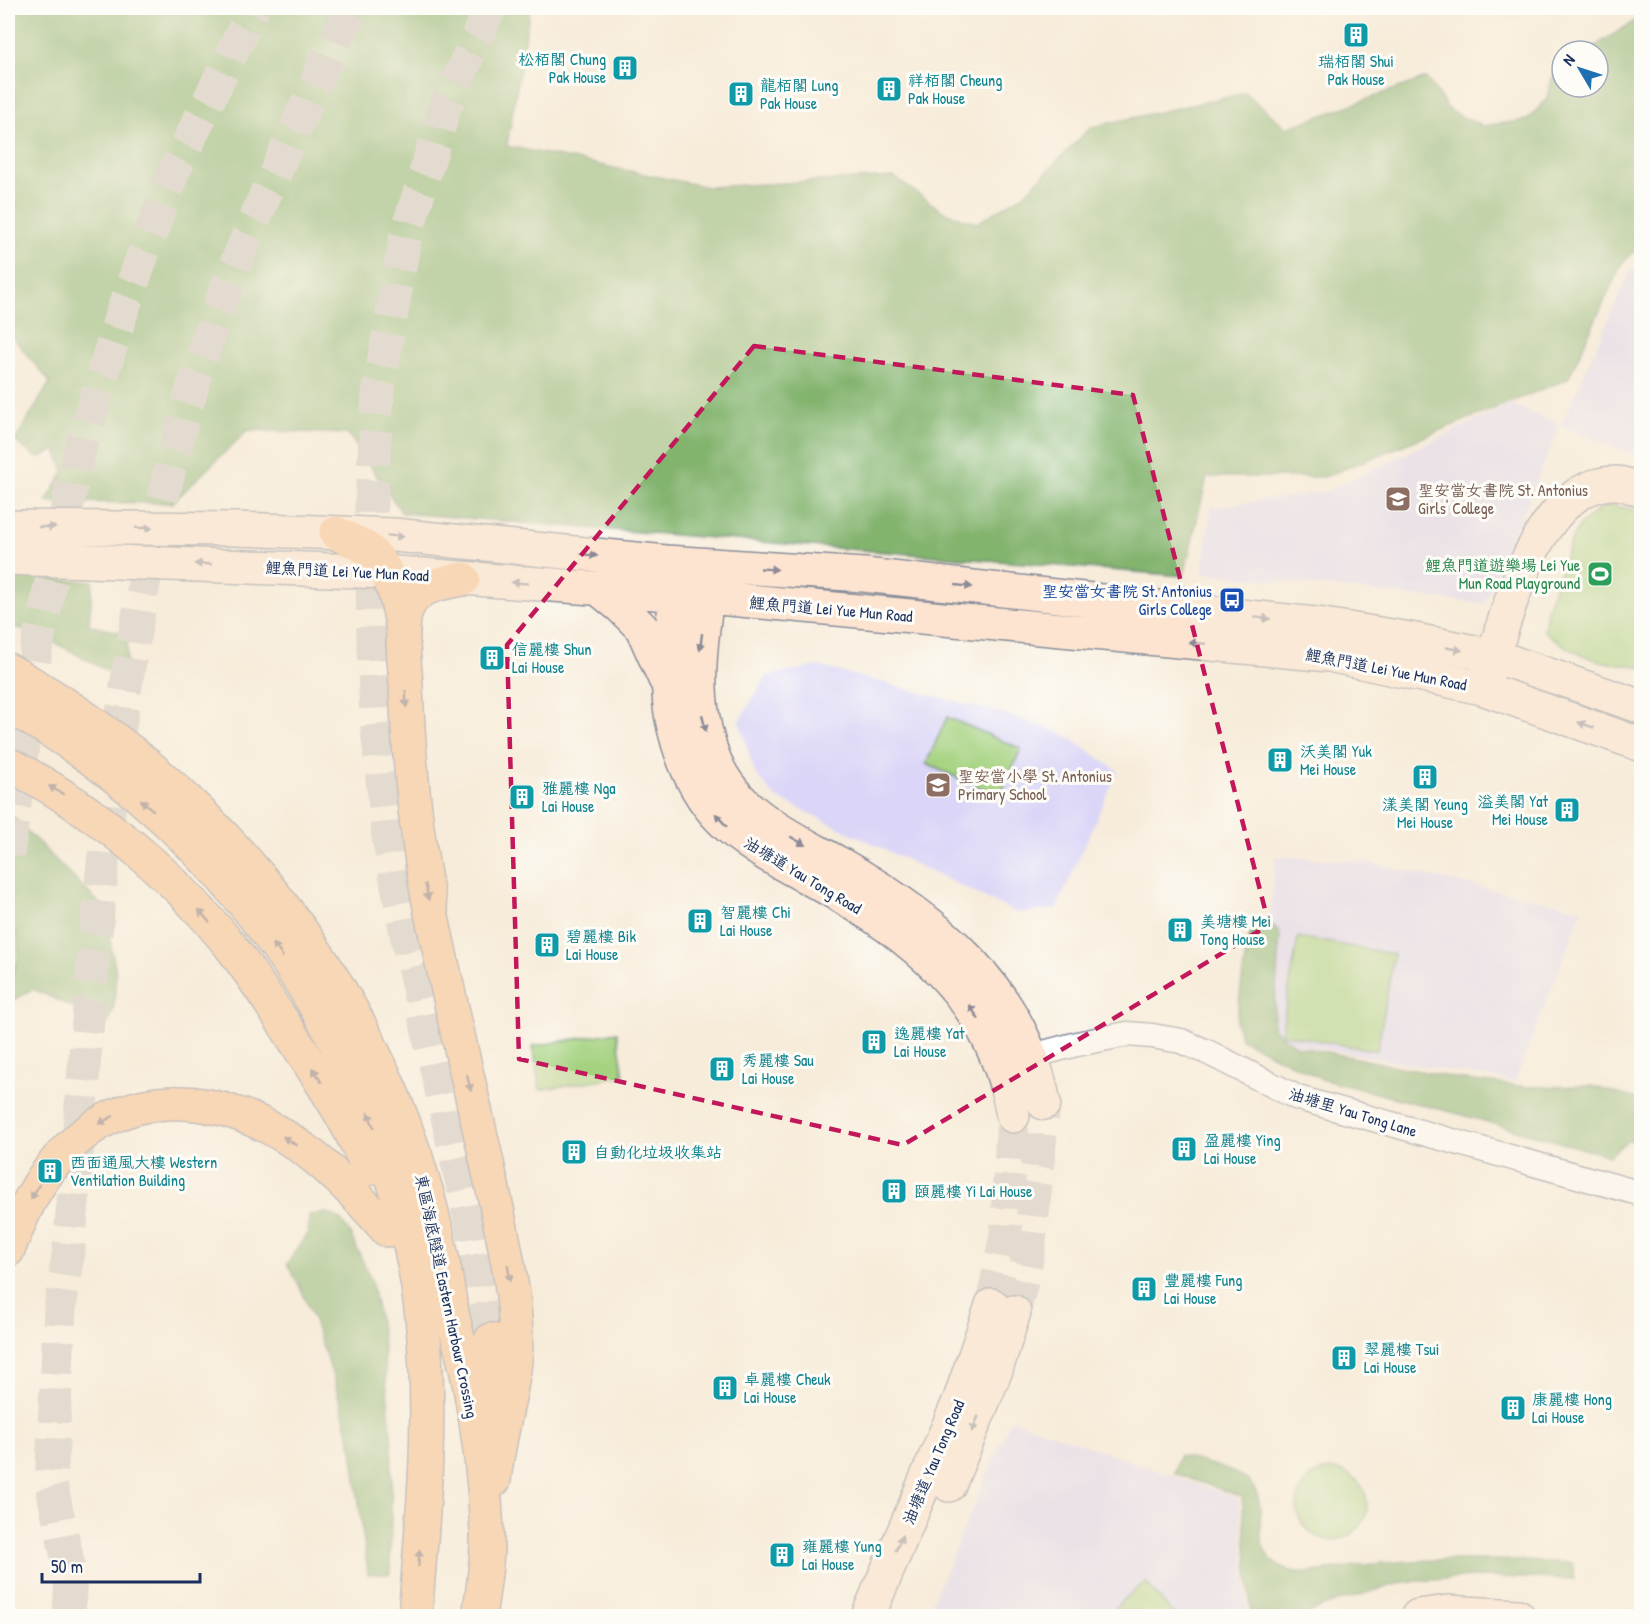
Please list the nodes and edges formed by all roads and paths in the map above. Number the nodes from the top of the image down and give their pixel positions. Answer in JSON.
{"nodes":[{"id":1,"x":1641,"y":491,"type":"edge"},
{"id":2,"x":8,"y":527,"type":"edge"},
{"id":3,"x":336,"y":533,"type":"junction"},
{"id":4,"x":8,"y":558,"type":"edge"},
{"id":5,"x":385,"y":572,"type":"junction"},
{"id":6,"x":463,"y":579,"type":"junction"},
{"id":7,"x":694,"y":580,"type":"junction"},
{"id":8,"x":600,"y":589,"type":"junction"},
{"id":9,"x":404,"y":640,"type":"junction"},
{"id":10,"x":1494,"y":656,"type":"junction"},
{"id":11,"x":8,"y":670,"type":"edge"},
{"id":12,"x":669,"y":688,"type":"junction"},
{"id":13,"x":1482,"y":688,"type":"junction"},
{"id":14,"x":8,"y":706,"type":"edge"},
{"id":15,"x":1641,"y":707,"type":"edge"},
{"id":16,"x":1641,"y":744,"type":"edge"},
{"id":17,"x":8,"y":764,"type":"edge"},
{"id":18,"x":1032,"y":1056,"type":"junction"},
{"id":19,"x":1000,"y":1064,"type":"junction"},
{"id":20,"x":1044,"y":1103,"type":"tunnel mouth"},
{"id":21,"x":1013,"y":1116,"type":"tunnel mouth"},
{"id":22,"x":1641,"y":1194,"type":"edge"},
{"id":23,"x":387,"y":1230,"type":"junction"},
{"id":24,"x":8,"y":1250,"type":"edge"},
{"id":25,"x":491,"y":1340,"type":"tunnel mouth"},
{"id":26,"x":498,"y":1446,"type":"junction"},
{"id":27,"x":426,"y":1455,"type":"junction"},
{"id":28,"x":488,"y":1535,"type":"junction"},
{"id":29,"x":415,"y":1617,"type":"edge"},
{"id":30,"x":479,"y":1617,"type":"edge"},
{"id":31,"x":868,"y":1617,"type":"edge"},
{"id":32,"x":893,"y":1617,"type":"edge"},
{"id":33,"x":1418,"y":1617,"type":"edge"},
{"id":34,"x":1518,"y":1617,"type":"edge"}],
"edges":[{"from":1,"to":10,"type":"main road"},
{"from":2,"to":3,"type":"main road","name":"鯉魚門道 Lei Yue Mun Road","one_way":true},
{"from":3,"to":5,"type":"highway"},
{"from":3,"to":7,"type":"main road","name":"鯉魚門道 Lei Yue Mun Road","one_way":true},
{"from":5,"to":4,"type":"main road","name":"鯉魚門道 Lei Yue Mun Road","one_way":true},
{"from":5,"to":6,"type":"main road","name":"鯉魚門道 Lei Yue Mun Road"},
{"from":5,"to":9,"type":"highway"},
{"from":8,"to":6,"type":"main road","name":"鯉魚門道 Lei Yue Mun Road","one_way":true},
{"from":6,"to":9,"type":"highway"},
{"from":7,"to":8,"type":"main road","name":"鯉魚門道 Lei Yue Mun Road"},
{"from":7,"to":10,"type":"main road","name":"鯉魚門道 Lei Yue Mun Road","one_way":true},
{"from":7,"to":12,"type":"main road","name":"油塘道 Yau Tong Road"},
{"from":13,"to":7,"type":"main road","name":"鯉魚門道 Lei Yue Mun Road","one_way":true},
{"from":7,"to":18,"type":"main road","name":"油塘道 Yau Tong Road","one_way":true},
{"from":8,"to":12,"type":"main road"},
{"from":9,"to":26,"type":"highway","one_way":true},
{"from":10,"to":13,"type":"main road"},
{"from":10,"to":15,"type":"main road","name":"鯉魚門道 Lei Yue Mun Road"},
{"from":11,"to":28,"type":"highway","name":"東區海底隧道 Eastern Harbour Crossing"},
{"from":19,"to":12,"type":"main road","name":"油塘道 Yau Tong Road","one_way":true},
{"from":16,"to":13,"type":"main road","name":"鯉魚門道 Lei Yue Mun Road","one_way":true},
{"from":27,"to":14,"type":"highway","name":"東區海底隧道 Eastern Harbour Crossing","one_way":true},
{"from":23,"to":17,"type":"highway","one_way":true},
{"from":18,"to":19,"type":"street","name":"油塘里 Yau Tong Lane"},
{"from":18,"to":20,"type":"main road","name":"油塘道 Yau Tong Road"},
{"from":18,"to":22,"type":"street","name":"油塘里 Yau Tong Lane"},
{"from":19,"to":21,"type":"main road","name":"油塘道 Yau Tong Road"},
{"from":23,"to":24,"type":"highway","one_way":true},
{"from":23,"to":27,"type":"highway"},
{"from":25,"to":26,"type":"highway"},
{"from":26,"to":28,"type":"highway"},
{"from":29,"to":27,"type":"highway","name":"東區海底隧道 Eastern Harbour Crossing","one_way":true},
{"from":28,"to":30,"type":"highway","name":"東區海底隧道 Eastern Harbour Crossing"},
{"from":31,"to":32,"type":"main road","name":"油塘道 Yau Tong Road","one_way":true},
{"from":33,"to":34,"type":"main road"}]}
